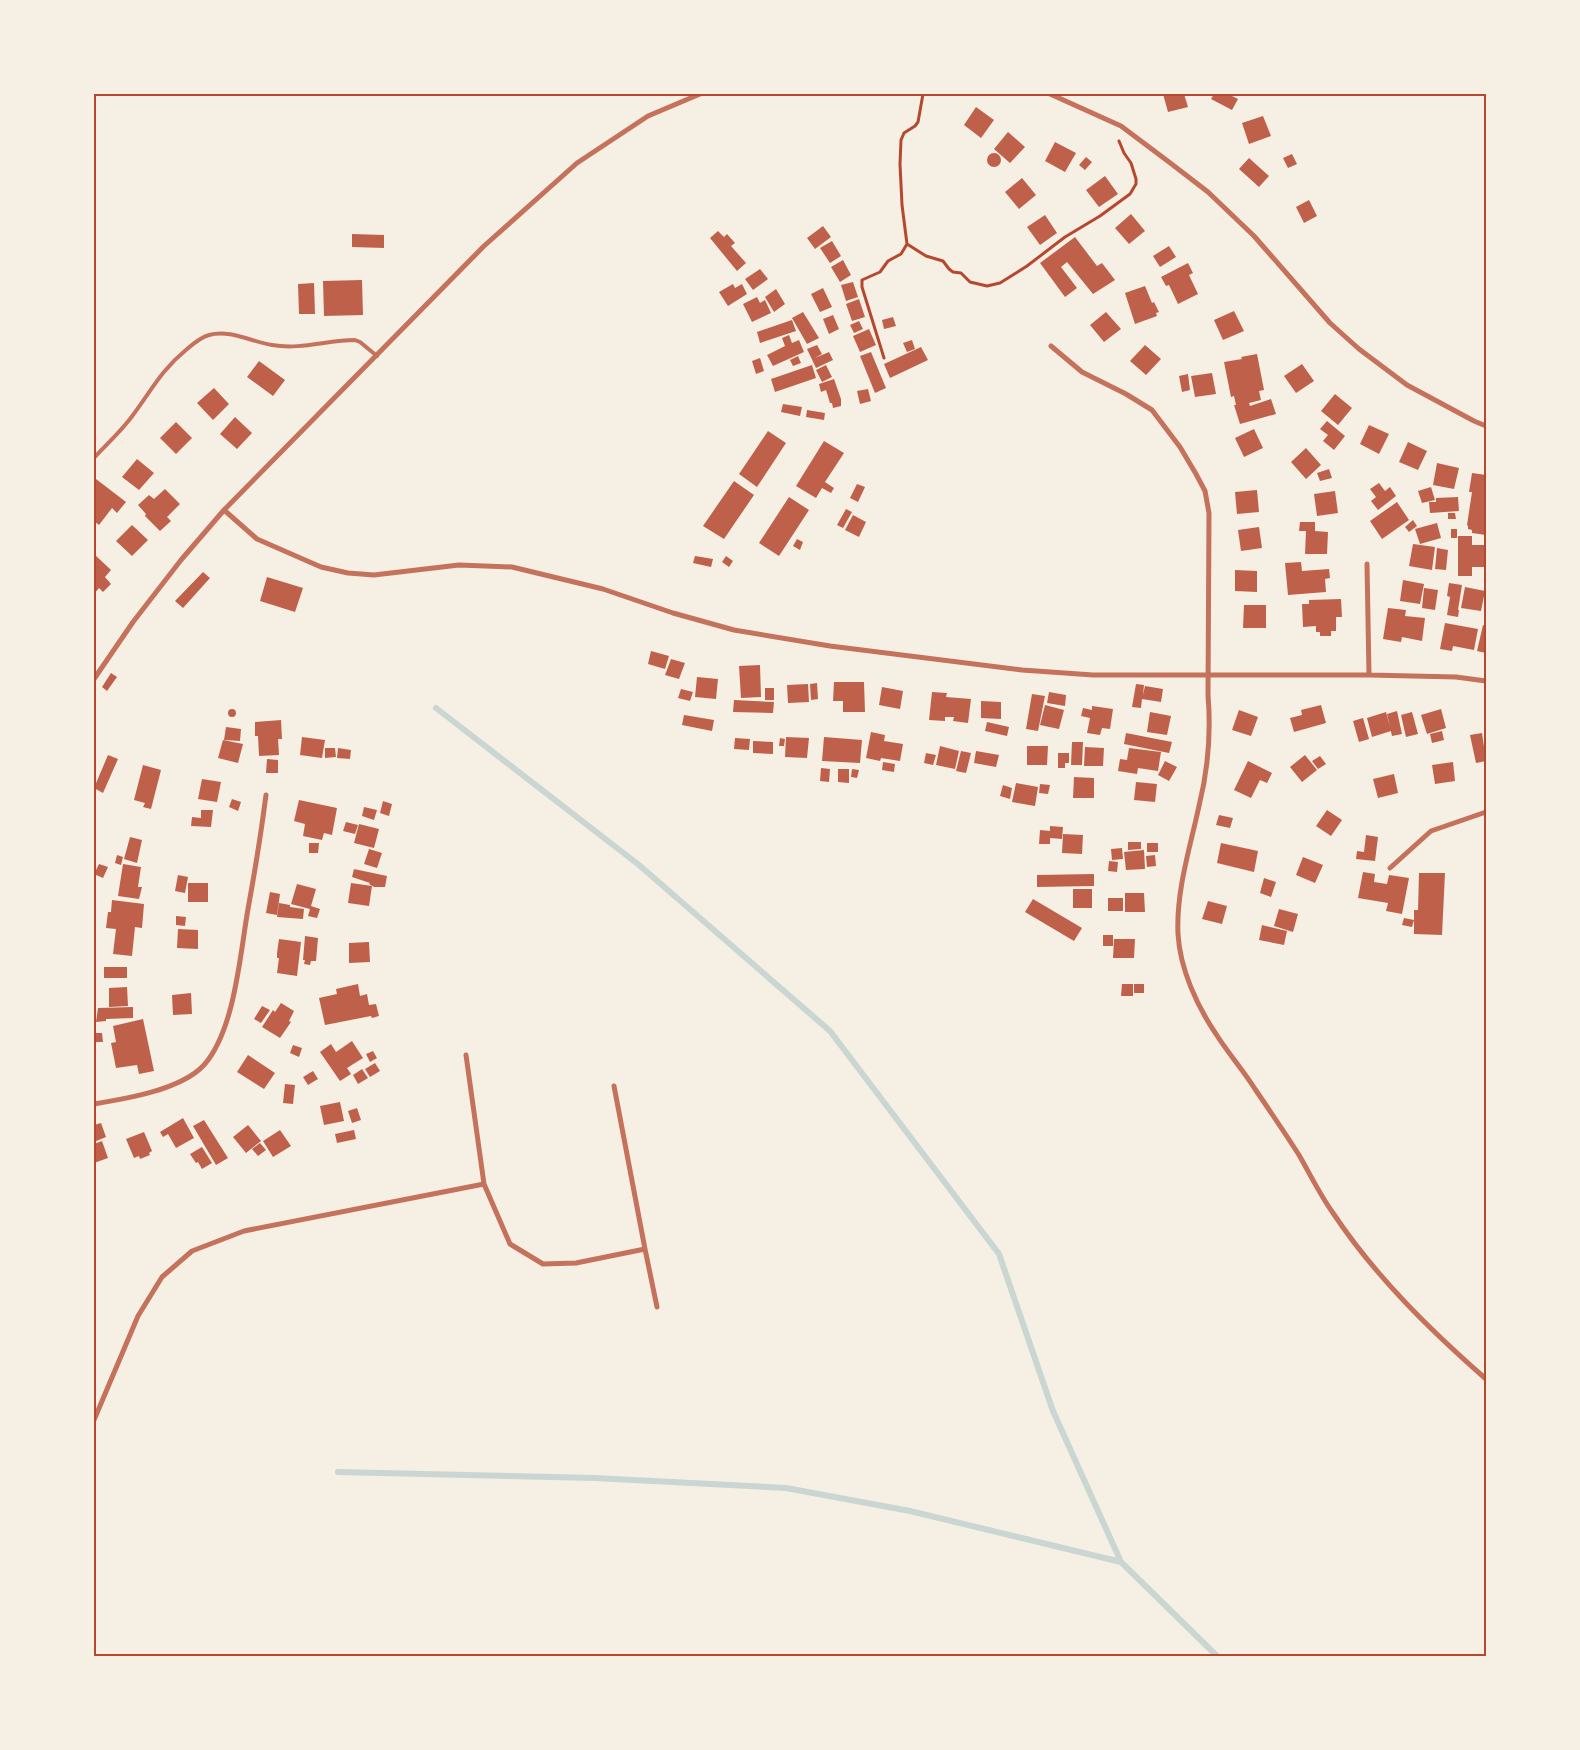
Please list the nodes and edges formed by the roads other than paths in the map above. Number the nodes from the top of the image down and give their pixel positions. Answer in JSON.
{"nodes":[{"id":1,"x":700,"y":94,"type":"edge"},
{"id":2,"x":1053,"y":94,"type":"edge"},
{"id":3,"x":1051,"y":346,"type":"dead end"},
{"id":4,"x":377,"y":356,"type":"junction"},
{"id":5,"x":1486,"y":426,"type":"edge"},
{"id":6,"x":94,"y":458,"type":"edge"},
{"id":7,"x":224,"y":510,"type":"junction"},
{"id":8,"x":1367,"y":564,"type":"dead end"},
{"id":9,"x":1208,"y":675,"type":"junction"},
{"id":10,"x":1368,"y":675,"type":"junction"},
{"id":11,"x":94,"y":678,"type":"edge"},
{"id":12,"x":1486,"y":681,"type":"edge"},
{"id":13,"x":266,"y":796,"type":"dead end"},
{"id":14,"x":1486,"y":812,"type":"edge"},
{"id":15,"x":1390,"y":868,"type":"dead end"},
{"id":16,"x":466,"y":1055,"type":"dead end"},
{"id":17,"x":614,"y":1086,"type":"dead end"},
{"id":18,"x":94,"y":1104,"type":"edge"},
{"id":19,"x":484,"y":1184,"type":"junction"},
{"id":20,"x":645,"y":1249,"type":"junction"},
{"id":21,"x":657,"y":1307,"type":"dead end"},
{"id":22,"x":1486,"y":1379,"type":"edge"},
{"id":23,"x":94,"y":1420,"type":"edge"}],
"edges":[{"from":1,"to":4,"type":"street"},
{"from":2,"to":5,"type":"street"},
{"from":3,"to":9,"type":"street"},
{"from":4,"to":6,"type":"lane"},
{"from":4,"to":7,"type":"street"},
{"from":7,"to":9,"type":"street"},
{"from":7,"to":11,"type":"street"},
{"from":8,"to":10,"type":"street"},
{"from":9,"to":10,"type":"street"},
{"from":9,"to":22,"type":"street"},
{"from":10,"to":12,"type":"street"},
{"from":13,"to":18,"type":"street"},
{"from":14,"to":15,"type":"street"},
{"from":16,"to":19,"type":"street"},
{"from":17,"to":20,"type":"street"},
{"from":19,"to":20,"type":"street"},
{"from":19,"to":23,"type":"street"},
{"from":20,"to":21,"type":"street"}]}
